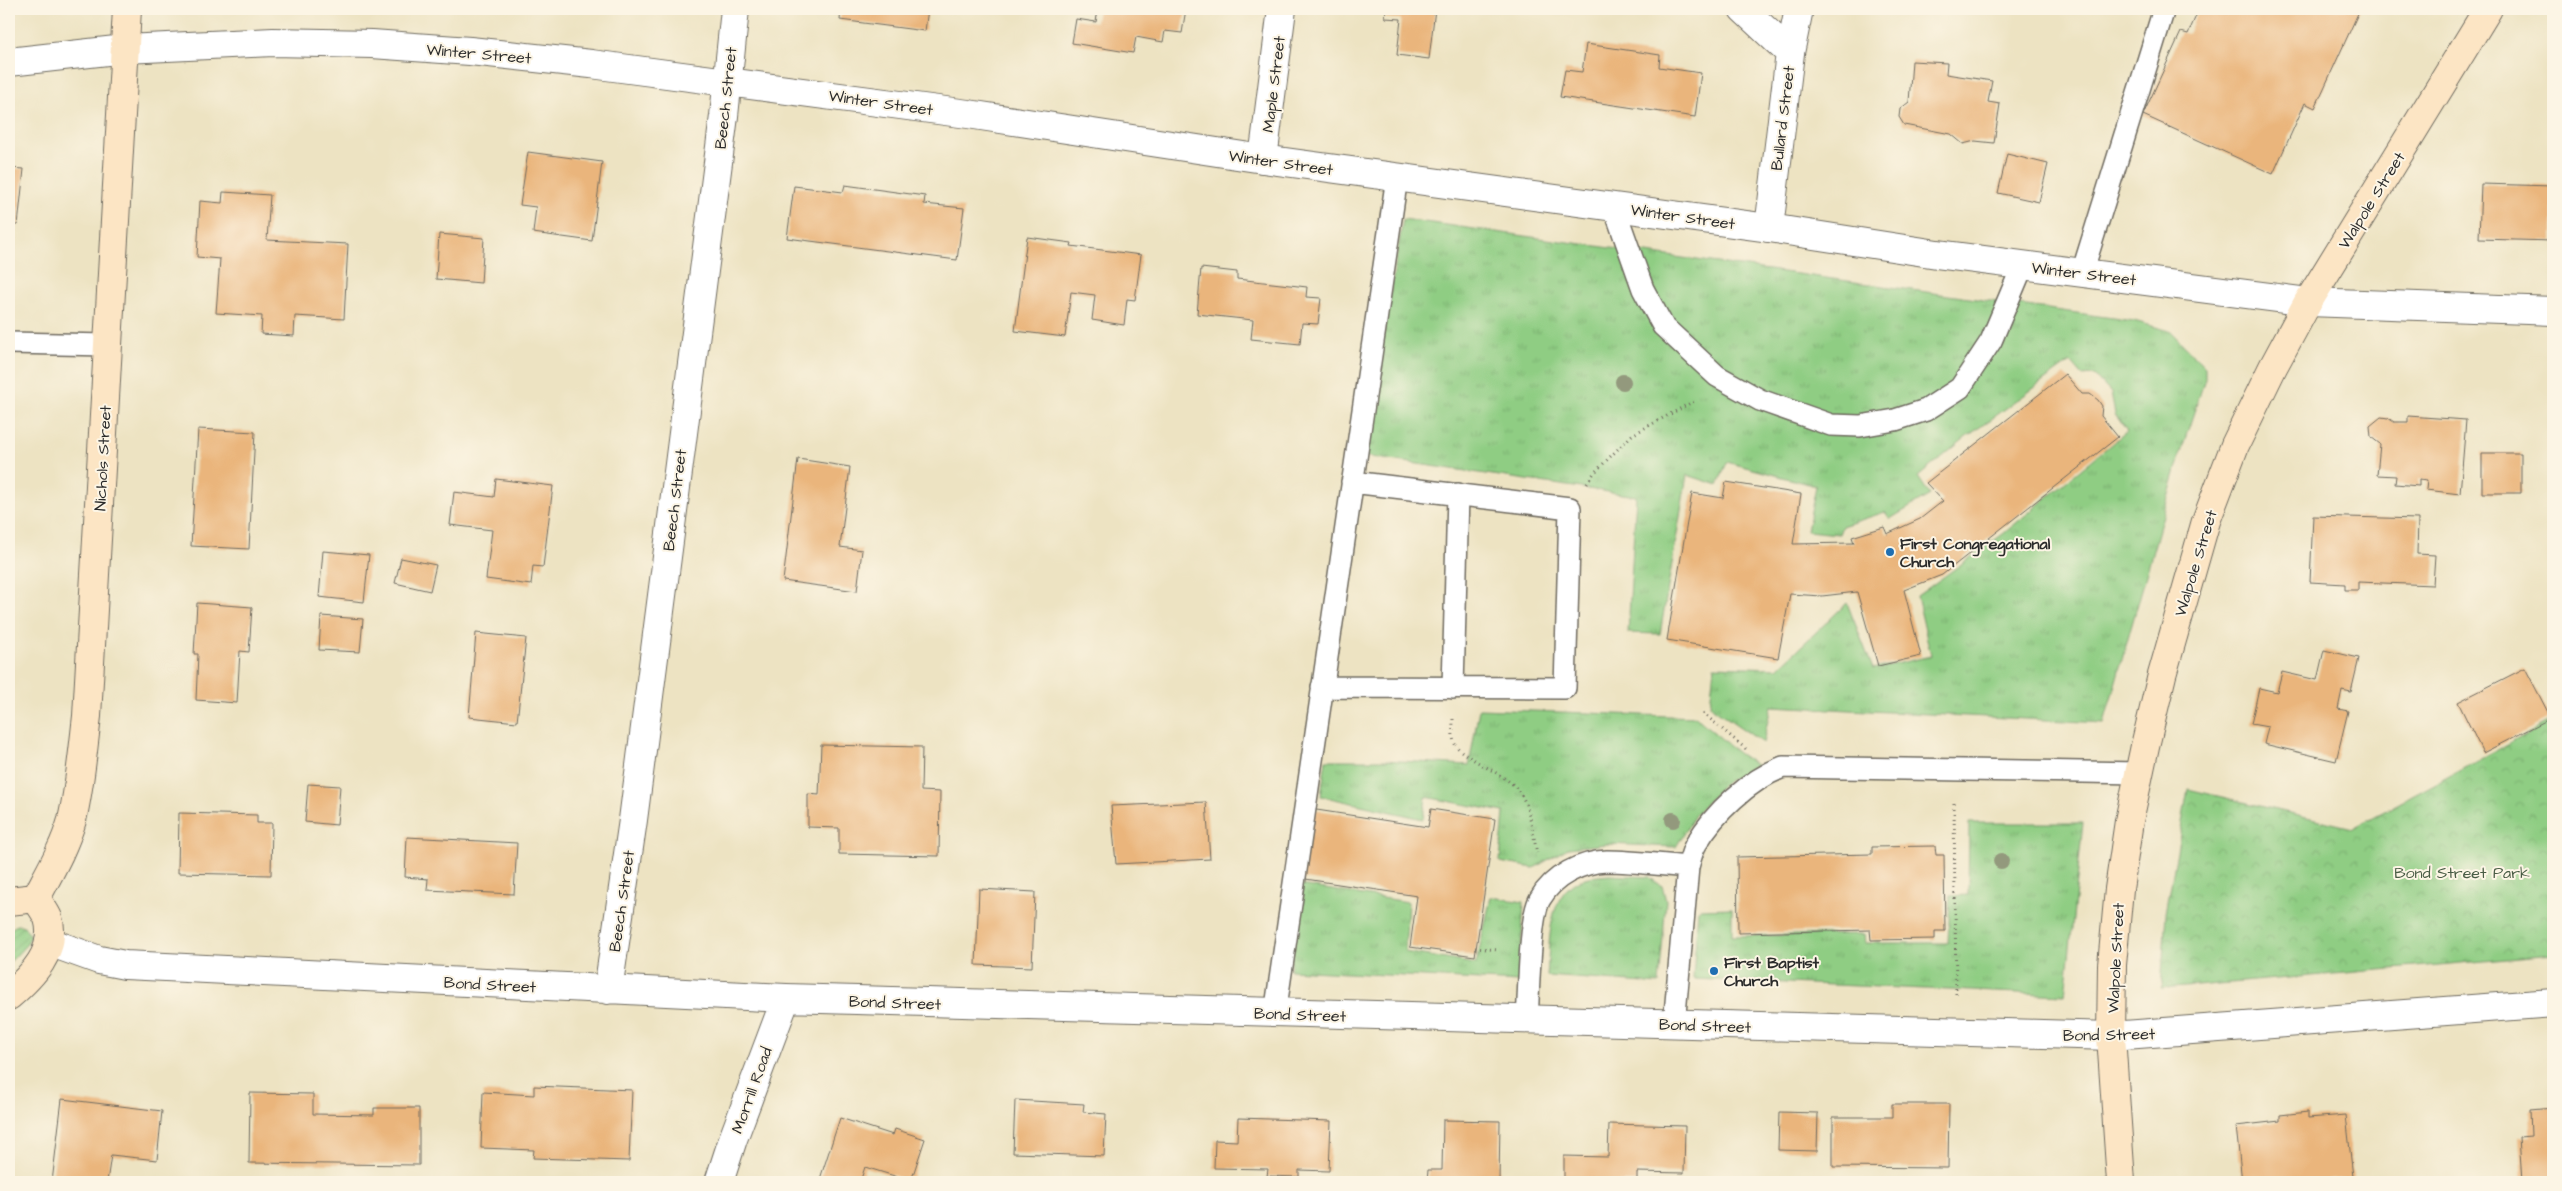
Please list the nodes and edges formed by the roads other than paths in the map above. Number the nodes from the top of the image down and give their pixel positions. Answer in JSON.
{"nodes":[{"id":1,"x":127,"y":9,"type":"edge"},
{"id":2,"x":735,"y":9,"type":"edge"},
{"id":3,"x":1282,"y":9,"type":"edge"},
{"id":4,"x":1743,"y":9,"type":"edge"},
{"id":5,"x":1799,"y":9,"type":"edge"},
{"id":6,"x":2164,"y":9,"type":"edge"},
{"id":7,"x":2488,"y":9,"type":"edge"},
{"id":8,"x":125,"y":49,"type":"junction"},
{"id":9,"x":1790,"y":53,"type":"junction"},
{"id":10,"x":9,"y":62,"type":"edge"},
{"id":11,"x":728,"y":82,"type":"junction"},
{"id":12,"x":1263,"y":160,"type":"junction"},
{"id":13,"x":1397,"y":178,"type":"junction"},
{"id":14,"x":1614,"y":207,"type":"junction"},
{"id":15,"x":1769,"y":228,"type":"junction"},
{"id":16,"x":2022,"y":265,"type":"junction"},
{"id":17,"x":2082,"y":273,"type":"junction"},
{"id":18,"x":2308,"y":302,"type":"junction"},
{"id":19,"x":2553,"y":311,"type":"edge"},
{"id":20,"x":9,"y":343,"type":"edge"},
{"id":21,"x":108,"y":345,"type":"junction"},
{"id":22,"x":1352,"y":482,"type":"junction"},
{"id":23,"x":1458,"y":494,"type":"junction"},
{"id":24,"x":1322,"y":686,"type":"junction"},
{"id":25,"x":1453,"y":688,"type":"junction"},
{"id":26,"x":2139,"y":772,"type":"junction"},
{"id":27,"x":1688,"y":867,"type":"junction"},
{"id":28,"x":36,"y":898,"type":"junction"},
{"id":29,"x":9,"y":901,"type":"edge"},
{"id":30,"x":49,"y":942,"type":"junction"},
{"id":31,"x":608,"y":990,"type":"junction"},
{"id":32,"x":9,"y":996,"type":"edge"},
{"id":33,"x":786,"y":998,"type":"junction"},
{"id":34,"x":2553,"y":1003,"type":"edge"},
{"id":35,"x":1275,"y":1014,"type":"junction"},
{"id":36,"x":1527,"y":1020,"type":"junction"},
{"id":37,"x":1674,"y":1025,"type":"junction"},
{"id":38,"x":2111,"y":1036,"type":"junction"},
{"id":39,"x":719,"y":1182,"type":"edge"},
{"id":40,"x":2121,"y":1182,"type":"edge"}],
"edges":[{"from":1,"to":8,"type":"main road","name":"Nichols Street"},
{"from":2,"to":11,"type":"street","name":"Beech Street"},
{"from":3,"to":12,"type":"street","name":"Maple Street"},
{"from":4,"to":9,"type":"street"},
{"from":5,"to":9,"type":"street","name":"Bullard Street"},
{"from":6,"to":17,"type":"lane"},
{"from":7,"to":18,"type":"main road","name":"Walpole Street"},
{"from":8,"to":10,"type":"street","name":"Winter Street"},
{"from":8,"to":11,"type":"street","name":"Winter Street"},
{"from":8,"to":21,"type":"main road","name":"Nichols Street"},
{"from":9,"to":15,"type":"street","name":"Bullard Street"},
{"from":11,"to":12,"type":"street","name":"Winter Street"},
{"from":11,"to":31,"type":"street","name":"Beech Street"},
{"from":12,"to":13,"type":"street","name":"Winter Street"},
{"from":13,"to":14,"type":"street","name":"Winter Street"},
{"from":13,"to":22,"type":"lane"},
{"from":14,"to":15,"type":"street","name":"Winter Street"},
{"from":14,"to":16,"type":"lane"},
{"from":15,"to":16,"type":"street","name":"Winter Street"},
{"from":16,"to":17,"type":"street","name":"Winter Street"},
{"from":17,"to":18,"type":"street","name":"Winter Street"},
{"from":18,"to":19,"type":"street","name":"Winter Street"},
{"from":18,"to":26,"type":"main road","name":"Walpole Street"},
{"from":20,"to":21,"type":"lane"},
{"from":21,"to":28,"type":"main road","name":"Nichols Street"},
{"from":22,"to":23,"type":"lane"},
{"from":22,"to":24,"type":"lane"},
{"from":23,"to":25,"type":"lane"},
{"from":23,"to":25,"type":"lane"},
{"from":24,"to":25,"type":"lane"},
{"from":24,"to":35,"type":"lane"},
{"from":26,"to":27,"type":"lane"},
{"from":26,"to":38,"type":"main road","name":"Walpole Street"},
{"from":27,"to":36,"type":"lane"},
{"from":27,"to":37,"type":"lane"},
{"from":28,"to":29,"type":"main road"},
{"from":28,"to":30,"type":"main road"},
{"from":30,"to":31,"type":"street","name":"Bond Street"},
{"from":30,"to":32,"type":"main road"},
{"from":31,"to":33,"type":"street","name":"Bond Street"},
{"from":33,"to":35,"type":"street","name":"Bond Street"},
{"from":33,"to":39,"type":"street","name":"Morrill Road"},
{"from":34,"to":38,"type":"street","name":"Bond Street"},
{"from":35,"to":36,"type":"street","name":"Bond Street"},
{"from":36,"to":37,"type":"street","name":"Bond Street"},
{"from":37,"to":38,"type":"street","name":"Bond Street"},
{"from":38,"to":40,"type":"main road","name":"Walpole Street"}]}
